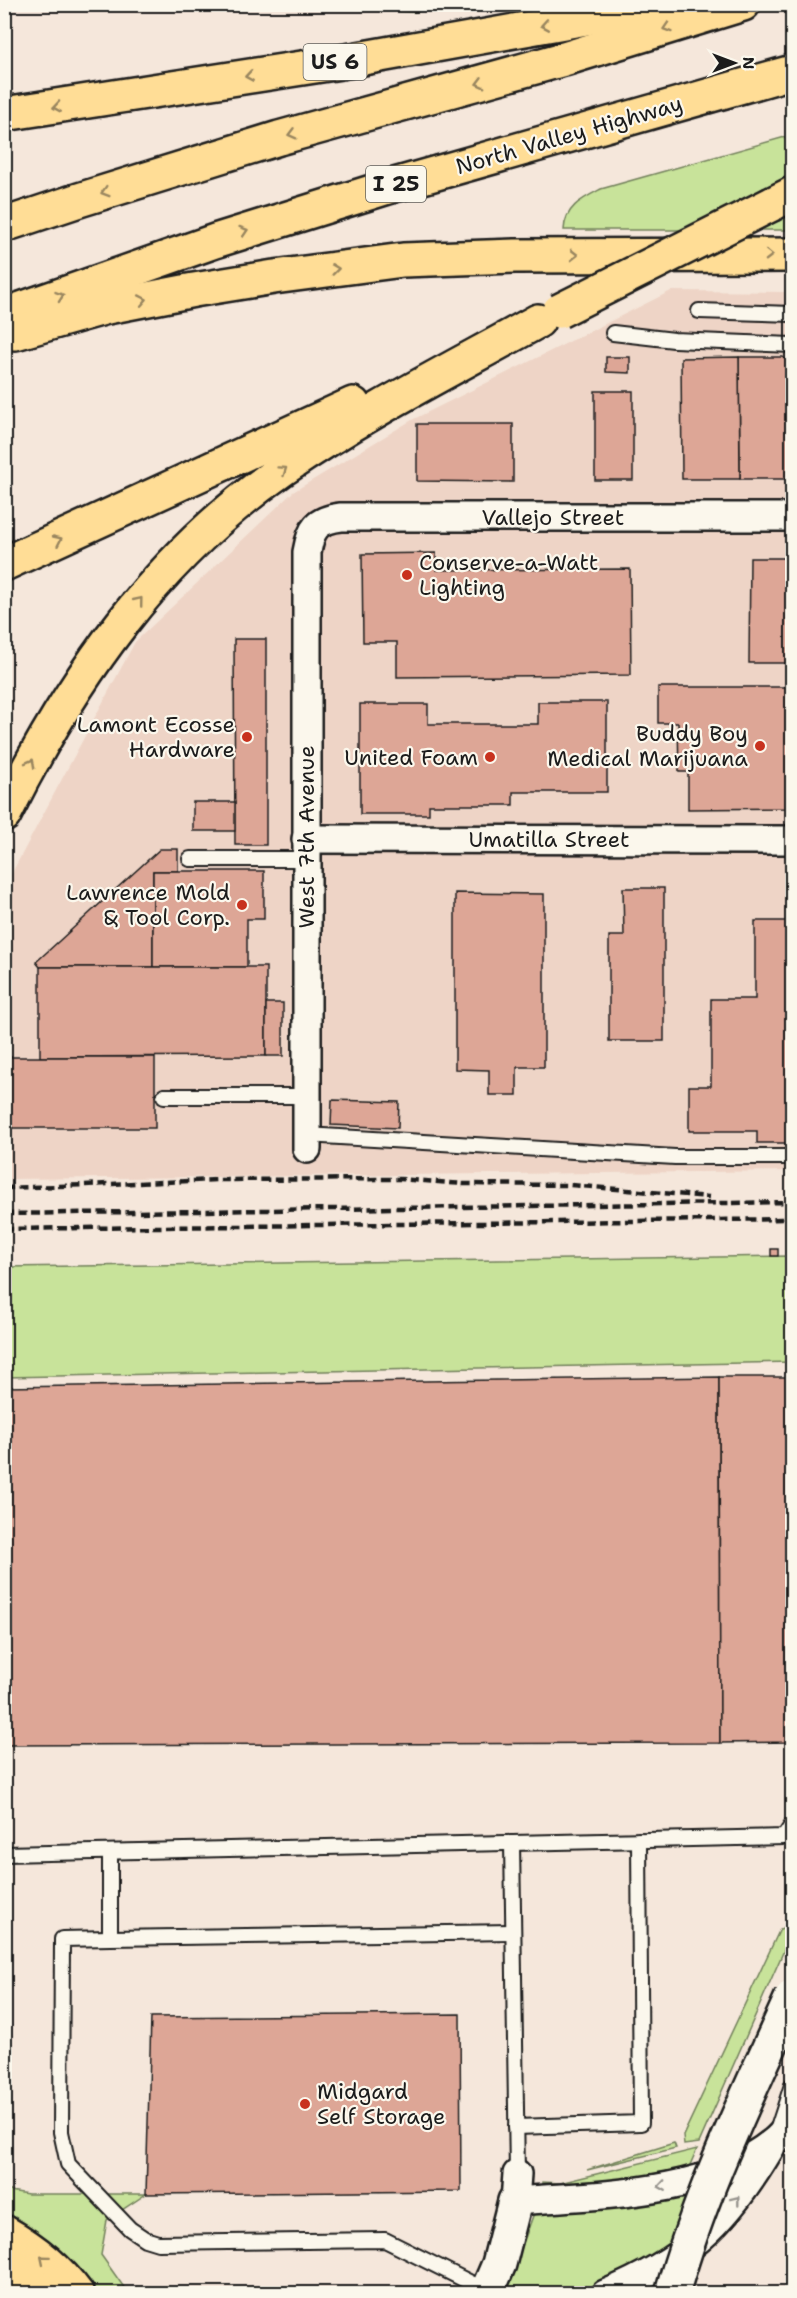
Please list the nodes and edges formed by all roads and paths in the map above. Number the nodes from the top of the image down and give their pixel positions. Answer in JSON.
{"nodes":[{"id":1,"x":665,"y":4,"type":"edge"},
{"id":2,"x":743,"y":4,"type":"edge"},
{"id":3,"x":792,"y":72,"type":"edge"},
{"id":4,"x":4,"y":114,"type":"edge"},
{"id":5,"x":792,"y":194,"type":"edge"},
{"id":6,"x":4,"y":225,"type":"edge"},
{"id":7,"x":792,"y":255,"type":"edge"},
{"id":8,"x":699,"y":311,"type":"dead end"},
{"id":9,"x":792,"y":314,"type":"edge"},
{"id":10,"x":4,"y":315,"type":"edge"},
{"id":11,"x":538,"y":321,"type":"junction"},
{"id":12,"x":613,"y":333,"type":"dead end"},
{"id":13,"x":4,"y":336,"type":"edge"},
{"id":14,"x":792,"y":345,"type":"edge"},
{"id":15,"x":792,"y":517,"type":"edge"},
{"id":16,"x":315,"y":526,"type":"joint"},
{"id":17,"x":4,"y":564,"type":"edge"},
{"id":18,"x":4,"y":815,"type":"edge"},
{"id":19,"x":792,"y":840,"type":"edge"},
{"id":20,"x":306,"y":849,"type":"junction"},
{"id":21,"x":190,"y":859,"type":"dead end"},
{"id":22,"x":164,"y":1096,"type":"dead end"},
{"id":23,"x":306,"y":1096,"type":"junction"},
{"id":24,"x":307,"y":1142,"type":"joint"},
{"id":25,"x":792,"y":1157,"type":"edge"},
{"id":26,"x":792,"y":1825,"type":"edge"},
{"id":27,"x":639,"y":1840,"type":"junction"},
{"id":28,"x":512,"y":1842,"type":"junction"},
{"id":29,"x":110,"y":1852,"type":"junction"},
{"id":30,"x":4,"y":1854,"type":"edge"},
{"id":31,"x":513,"y":1932,"type":"junction"},
{"id":32,"x":110,"y":1938,"type":"junction"},
{"id":33,"x":792,"y":1998,"type":"edge"},
{"id":34,"x":792,"y":2085,"type":"edge"},
{"id":35,"x":792,"y":2122,"type":"edge"},
{"id":36,"x":516,"y":2127,"type":"junction"},
{"id":37,"x":774,"y":2142,"type":"junction"},
{"id":38,"x":516,"y":2188,"type":"junction"},
{"id":39,"x":4,"y":2232,"type":"edge"},
{"id":40,"x":4,"y":2259,"type":"edge"},
{"id":41,"x":487,"y":2292,"type":"edge"},
{"id":42,"x":46,"y":2294,"type":"edge"},
{"id":43,"x":77,"y":2294,"type":"edge"},
{"id":44,"x":604,"y":2294,"type":"edge"},
{"id":45,"x":672,"y":2294,"type":"edge"}],
"edges":[{"from":1,"to":4,"type":"highway","number":"US 6","one_way":true},
{"from":2,"to":6,"type":"highway","one_way":true},
{"from":10,"to":3,"type":"highway","name":"North Valley Highway","number":"I 25","one_way":true},
{"from":5,"to":11,"type":"highway","bridge":true},
{"from":13,"to":7,"type":"highway","one_way":true},
{"from":8,"to":9,"type":"lane"},
{"from":17,"to":11,"type":"highway","one_way":true},
{"from":18,"to":11,"type":"highway","one_way":true},
{"from":12,"to":14,"type":"lane"},
{"from":15,"to":16,"type":"street","name":"Vallejo Street"},
{"from":16,"to":20,"type":"street","name":"West 7th Avenue"},
{"from":19,"to":20,"type":"street","name":"Umatilla Street"},
{"from":20,"to":21,"type":"lane"},
{"from":20,"to":23,"type":"street","name":"West 7th Avenue"},
{"from":22,"to":23,"type":"lane"},
{"from":23,"to":24,"type":"street","name":"West 7th Avenue"},
{"from":24,"to":25,"type":"lane"},
{"from":26,"to":27,"type":"lane"},
{"from":27,"to":28,"type":"lane"},
{"from":27,"to":36,"type":"lane"},
{"from":28,"to":29,"type":"lane"},
{"from":28,"to":31,"type":"lane"},
{"from":29,"to":30,"type":"lane"},
{"from":29,"to":32,"type":"lane"},
{"from":31,"to":32,"type":"lane"},
{"from":31,"to":36,"type":"lane"},
{"from":32,"to":41,"type":"lane"},
{"from":33,"to":45,"type":"main road","bridge":true},
{"from":34,"to":37,"type":"lane"},
{"from":35,"to":37,"type":"street"},
{"from":36,"to":38,"type":"lane"},
{"from":37,"to":38,"type":"street","one_way":true},
{"from":44,"to":37,"type":"street","one_way":true},
{"from":38,"to":41,"type":"main road"},
{"from":43,"to":39,"type":"highway","one_way":true},
{"from":40,"to":42,"type":"highway"}]}
